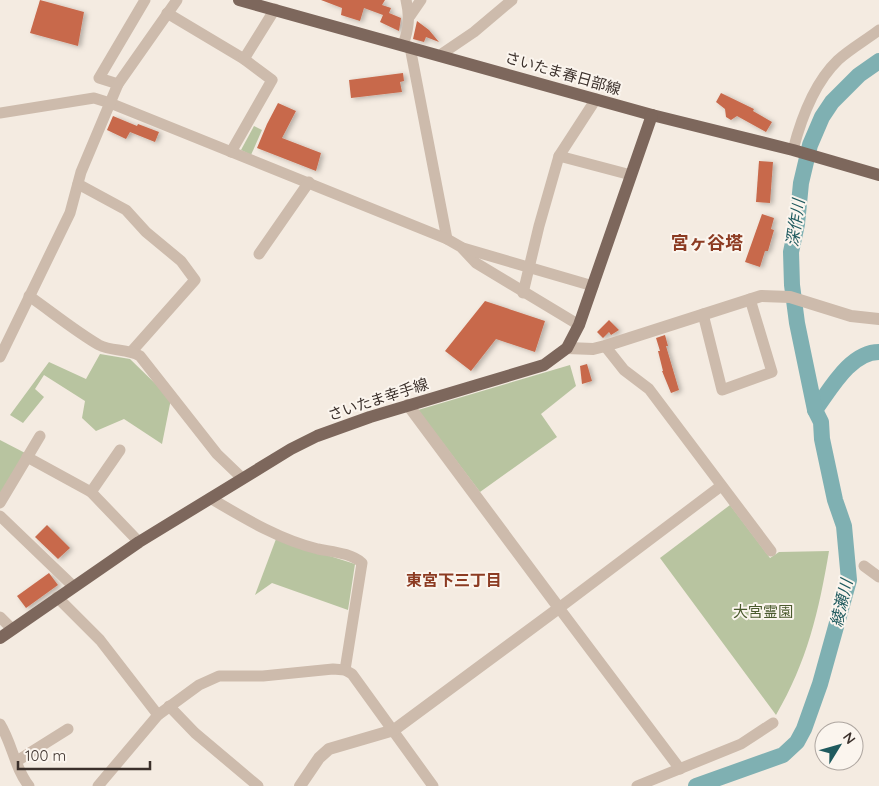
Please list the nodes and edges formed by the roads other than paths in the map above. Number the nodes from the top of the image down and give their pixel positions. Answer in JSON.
{"nodes":[{"id":1,"x":145,"y":0,"type":"edge"},
{"id":2,"x":177,"y":0,"type":"edge"},
{"id":3,"x":239,"y":0,"type":"edge"},
{"id":4,"x":406,"y":0,"type":"edge"},
{"id":5,"x":421,"y":0,"type":"edge"},
{"id":6,"x":512,"y":0,"type":"edge"},
{"id":7,"x":275,"y":9,"type":"junction"},
{"id":8,"x":167,"y":13,"type":"junction"},
{"id":9,"x":410,"y":16,"type":"junction"},
{"id":10,"x":879,"y":30,"type":"edge"},
{"id":11,"x":407,"y":46,"type":"junction"},
{"id":12,"x":443,"y":56,"type":"junction"},
{"id":13,"x":244,"y":59,"type":"junction"},
{"id":14,"x":118,"y":84,"type":"junction"},
{"id":15,"x":596,"y":99,"type":"junction"},
{"id":16,"x":110,"y":103,"type":"junction"},
{"id":17,"x":0,"y":113,"type":"edge"},
{"id":18,"x":652,"y":115,"type":"junction"},
{"id":19,"x":795,"y":151,"type":"junction"},
{"id":20,"x":231,"y":152,"type":"junction"},
{"id":21,"x":559,"y":156,"type":"junction"},
{"id":22,"x":631,"y":175,"type":"junction"},
{"id":23,"x":879,"y":175,"type":"edge"},
{"id":24,"x":309,"y":182,"type":"junction"},
{"id":25,"x":78,"y":184,"type":"junction"},
{"id":26,"x":447,"y":239,"type":"junction"},
{"id":27,"x":461,"y":247,"type":"junction"},
{"id":28,"x":259,"y":254,"type":"dead end"},
{"id":29,"x":530,"y":268,"type":"junction"},
{"id":30,"x":593,"y":286,"type":"junction"},
{"id":31,"x":524,"y":293,"type":"junction"},
{"id":32,"x":29,"y":296,"type":"junction"},
{"id":33,"x":750,"y":299,"type":"junction"},
{"id":34,"x":703,"y":314,"type":"junction"},
{"id":35,"x":879,"y":319,"type":"edge"},
{"id":36,"x":579,"y":325,"type":"junction"},
{"id":37,"x":605,"y":346,"type":"junction"},
{"id":38,"x":567,"y":348,"type":"junction"},
{"id":39,"x":132,"y":351,"type":"junction"},
{"id":40,"x":0,"y":357,"type":"edge"},
{"id":41,"x":408,"y":405,"type":"junction"},
{"id":42,"x":40,"y":436,"type":"dead end"},
{"id":43,"x":120,"y":450,"type":"dead end"},
{"id":44,"x":27,"y":457,"type":"junction"},
{"id":45,"x":242,"y":478,"type":"junction"},
{"id":46,"x":721,"y":486,"type":"junction"},
{"id":47,"x":91,"y":492,"type":"junction"},
{"id":48,"x":210,"y":498,"type":"junction"},
{"id":49,"x":0,"y":503,"type":"edge"},
{"id":50,"x":0,"y":516,"type":"edge"},
{"id":51,"x":139,"y":542,"type":"junction"},
{"id":52,"x":771,"y":551,"type":"dead end"},
{"id":53,"x":864,"y":566,"type":"dead end"},
{"id":54,"x":879,"y":577,"type":"edge"},
{"id":55,"x":73,"y":586,"type":"junction"},
{"id":56,"x":57,"y":597,"type":"junction"},
{"id":57,"x":559,"y":608,"type":"junction"},
{"id":58,"x":0,"y":617,"type":"edge"},
{"id":59,"x":12,"y":630,"type":"junction"},
{"id":60,"x":0,"y":638,"type":"edge"},
{"id":61,"x":345,"y":670,"type":"junction"},
{"id":62,"x":169,"y":706,"type":"junction"},
{"id":63,"x":158,"y":714,"type":"junction"},
{"id":64,"x":773,"y":723,"type":"dead end"},
{"id":65,"x":0,"y":724,"type":"edge"},
{"id":66,"x":68,"y":729,"type":"dead end"},
{"id":67,"x":394,"y":730,"type":"junction"},
{"id":68,"x":16,"y":761,"type":"junction"},
{"id":69,"x":680,"y":769,"type":"junction"},
{"id":70,"x":29,"y":786,"type":"edge"},
{"id":71,"x":98,"y":786,"type":"edge"},
{"id":72,"x":258,"y":786,"type":"edge"},
{"id":73,"x":300,"y":786,"type":"edge"},
{"id":74,"x":434,"y":786,"type":"edge"},
{"id":75,"x":637,"y":786,"type":"edge"}],
"edges":[{"from":1,"to":14,"type":"street"},
{"from":2,"to":8,"type":"street"},
{"from":3,"to":7,"type":"main road","name":"さいたま春日部線"},
{"from":4,"to":9,"type":"street"},
{"from":5,"to":9,"type":"street"},
{"from":6,"to":12,"type":"street"},
{"from":7,"to":11,"type":"main road","name":"さいたま春日部線"},
{"from":7,"to":13,"type":"street"},
{"from":8,"to":13,"type":"street"},
{"from":8,"to":14,"type":"street"},
{"from":9,"to":11,"type":"street"},
{"from":10,"to":19,"type":"street"},
{"from":11,"to":12,"type":"main road","name":"さいたま春日部線"},
{"from":11,"to":26,"type":"street"},
{"from":12,"to":15,"type":"main road","name":"さいたま春日部線"},
{"from":13,"to":20,"type":"street"},
{"from":14,"to":16,"type":"street"},
{"from":15,"to":18,"type":"main road","name":"さいたま春日部線"},
{"from":15,"to":21,"type":"street"},
{"from":16,"to":17,"type":"street"},
{"from":16,"to":20,"type":"street"},
{"from":16,"to":25,"type":"street"},
{"from":18,"to":19,"type":"main road","name":"さいたま春日部線"},
{"from":18,"to":22,"type":"main road","name":"さいたま幸手線"},
{"from":19,"to":23,"type":"main road","name":"さいたま春日部線"},
{"from":20,"to":24,"type":"street"},
{"from":21,"to":22,"type":"street"},
{"from":21,"to":29,"type":"street"},
{"from":22,"to":30,"type":"main road","name":"さいたま幸手線"},
{"from":24,"to":26,"type":"street"},
{"from":24,"to":28,"type":"street"},
{"from":25,"to":32,"type":"street"},
{"from":25,"to":39,"type":"street"},
{"from":26,"to":27,"type":"street"},
{"from":27,"to":29,"type":"street"},
{"from":27,"to":31,"type":"street"},
{"from":29,"to":30,"type":"street"},
{"from":29,"to":31,"type":"street"},
{"from":30,"to":36,"type":"main road","name":"さいたま幸手線"},
{"from":31,"to":36,"type":"street"},
{"from":32,"to":39,"type":"street"},
{"from":32,"to":40,"type":"street"},
{"from":33,"to":34,"type":"street"},
{"from":33,"to":34,"type":"street"},
{"from":33,"to":35,"type":"street"},
{"from":34,"to":37,"type":"street"},
{"from":36,"to":38,"type":"main road","name":"さいたま幸手線"},
{"from":37,"to":38,"type":"street"},
{"from":37,"to":46,"type":"street"},
{"from":38,"to":41,"type":"main road","name":"さいたま幸手線"},
{"from":39,"to":45,"type":"street"},
{"from":41,"to":45,"type":"main road","name":"さいたま幸手線"},
{"from":41,"to":57,"type":"street"},
{"from":42,"to":44,"type":"street"},
{"from":43,"to":47,"type":"street"},
{"from":44,"to":47,"type":"street"},
{"from":44,"to":49,"type":"street"},
{"from":45,"to":48,"type":"main road","name":"さいたま幸手線"},
{"from":46,"to":52,"type":"street"},
{"from":46,"to":57,"type":"street"},
{"from":47,"to":51,"type":"street"},
{"from":48,"to":51,"type":"main road","name":"さいたま幸手線"},
{"from":48,"to":61,"type":"street"},
{"from":50,"to":55,"type":"street"},
{"from":51,"to":55,"type":"main road","name":"さいたま幸手線"},
{"from":53,"to":54,"type":"street"},
{"from":55,"to":56,"type":"main road","name":"さいたま幸手線"},
{"from":56,"to":59,"type":"main road","name":"さいたま幸手線"},
{"from":56,"to":63,"type":"street"},
{"from":57,"to":67,"type":"street"},
{"from":57,"to":69,"type":"street"},
{"from":58,"to":59,"type":"street"},
{"from":59,"to":60,"type":"main road","name":"さいたま幸手線"},
{"from":61,"to":62,"type":"street"},
{"from":61,"to":67,"type":"street"},
{"from":62,"to":63,"type":"street"},
{"from":62,"to":72,"type":"street"},
{"from":63,"to":71,"type":"street"},
{"from":64,"to":69,"type":"street"},
{"from":65,"to":68,"type":"street"},
{"from":66,"to":68,"type":"street"},
{"from":67,"to":73,"type":"street"},
{"from":67,"to":74,"type":"street"},
{"from":68,"to":70,"type":"street"},
{"from":69,"to":75,"type":"street"}]}
